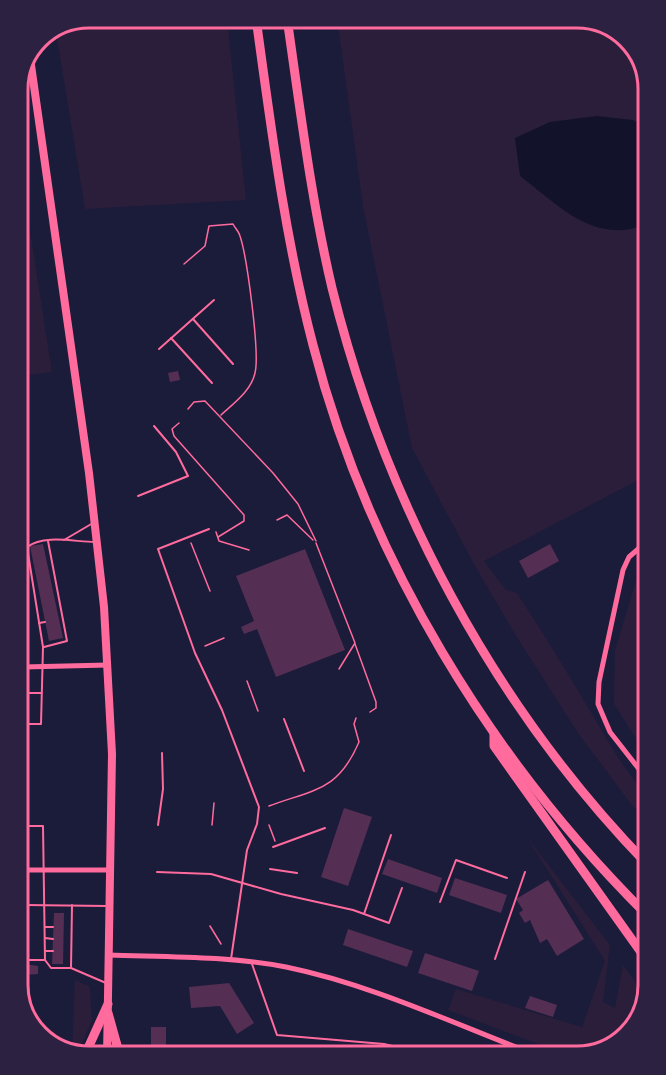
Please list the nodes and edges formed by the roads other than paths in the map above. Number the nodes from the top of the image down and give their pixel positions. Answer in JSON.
{"nodes":[{"id":1,"x":257,"y":28,"type":"edge"},
{"id":2,"x":288,"y":28,"type":"edge"},
{"id":3,"x":32,"y":72,"type":"edge"},
{"id":4,"x":214,"y":300,"type":"dead end"},
{"id":5,"x":193,"y":319,"type":"junction"},
{"id":6,"x":171,"y":338,"type":"junction"},
{"id":7,"x":159,"y":349,"type":"dead end"},
{"id":8,"x":233,"y":364,"type":"dead end"},
{"id":9,"x":212,"y":383,"type":"dead end"},
{"id":10,"x":154,"y":426,"type":"dead end"},
{"id":11,"x":138,"y":496,"type":"dead end"},
{"id":12,"x":96,"y":522,"type":"junction"},
{"id":13,"x":209,"y":529,"type":"road end"},
{"id":14,"x":64,"y":540,"type":"junction"},
{"id":15,"x":48,"y":541,"type":"junction"},
{"id":16,"x":98,"y":542,"type":"junction"},
{"id":17,"x":28,"y":548,"type":"edge"},
{"id":18,"x":638,"y":548,"type":"edge"},
{"id":19,"x":634,"y":551,"type":"junction"},
{"id":20,"x":638,"y":551,"type":"edge"},
{"id":21,"x":50,"y":554,"type":"junction"},
{"id":22,"x":46,"y":555,"type":"dead end"},
{"id":23,"x":32,"y":558,"type":"dead end"},
{"id":24,"x":28,"y":559,"type":"edge"},
{"id":25,"x":52,"y":565,"type":"junction"},
{"id":26,"x":48,"y":566,"type":"dead end"},
{"id":27,"x":34,"y":569,"type":"dead end"},
{"id":28,"x":29,"y":570,"type":"joint"},
{"id":29,"x":54,"y":575,"type":"junction"},
{"id":30,"x":50,"y":576,"type":"dead end"},
{"id":31,"x":37,"y":579,"type":"dead end"},
{"id":32,"x":31,"y":581,"type":"junction"},
{"id":33,"x":56,"y":585,"type":"junction"},
{"id":34,"x":52,"y":587,"type":"dead end"},
{"id":35,"x":39,"y":590,"type":"dead end"},
{"id":36,"x":33,"y":591,"type":"junction"},
{"id":37,"x":41,"y":600,"type":"dead end"},
{"id":38,"x":35,"y":602,"type":"junction"},
{"id":39,"x":43,"y":612,"type":"dead end"},
{"id":40,"x":38,"y":613,"type":"junction"},
{"id":41,"x":45,"y":622,"type":"dead end"},
{"id":42,"x":39,"y":623,"type":"junction"},
{"id":43,"x":47,"y":632,"type":"dead end"},
{"id":44,"x":42,"y":634,"type":"junction"},
{"id":45,"x":43,"y":647,"type":"junction"},
{"id":46,"x":108,"y":665,"type":"junction"},
{"id":47,"x":28,"y":667,"type":"edge"},
{"id":48,"x":42,"y":667,"type":"junction"},
{"id":49,"x":28,"y":693,"type":"edge"},
{"id":50,"x":40,"y":693,"type":"junction"},
{"id":51,"x":284,"y":718,"type":"dead end"},
{"id":52,"x":28,"y":724,"type":"edge"},
{"id":53,"x":494,"y":733,"type":"junction"},
{"id":54,"x":162,"y":753,"type":"dead end"},
{"id":55,"x":638,"y":768,"type":"edge"},
{"id":56,"x":304,"y":771,"type":"dead end"},
{"id":57,"x":158,"y":825,"type":"dead end"},
{"id":58,"x":28,"y":826,"type":"edge"},
{"id":59,"x":325,"y":828,"type":"dead end"},
{"id":60,"x":391,"y":835,"type":"dead end"},
{"id":61,"x":275,"y":846,"type":"road end"},
{"id":62,"x":638,"y":854,"type":"edge"},
{"id":63,"x":270,"y":869,"type":"dead end"},
{"id":64,"x":28,"y":870,"type":"edge"},
{"id":65,"x":44,"y":870,"type":"junction"},
{"id":66,"x":111,"y":870,"type":"junction"},
{"id":67,"x":157,"y":872,"type":"dead end"},
{"id":68,"x":525,"y":872,"type":"dead end"},
{"id":69,"x":297,"y":873,"type":"dead end"},
{"id":70,"x":507,"y":878,"type":"dead end"},
{"id":71,"x":243,"y":882,"type":"junction"},
{"id":72,"x":402,"y":888,"type":"dead end"},
{"id":73,"x":440,"y":902,"type":"dead end"},
{"id":74,"x":28,"y":905,"type":"edge"},
{"id":75,"x":44,"y":905,"type":"junction"},
{"id":76,"x":72,"y":905,"type":"junction"},
{"id":77,"x":638,"y":905,"type":"edge"},
{"id":78,"x":110,"y":906,"type":"junction"},
{"id":79,"x":364,"y":914,"type":"junction"},
{"id":80,"x":45,"y":927,"type":"junction"},
{"id":81,"x":53,"y":927,"type":"dead end"},
{"id":82,"x":64,"y":927,"type":"dead end"},
{"id":83,"x":72,"y":927,"type":"junction"},
{"id":84,"x":45,"y":939,"type":"junction"},
{"id":85,"x":53,"y":939,"type":"dead end"},
{"id":86,"x":64,"y":939,"type":"dead end"},
{"id":87,"x":71,"y":940,"type":"junction"},
{"id":88,"x":638,"y":948,"type":"edge"},
{"id":89,"x":45,"y":951,"type":"junction"},
{"id":90,"x":53,"y":951,"type":"dead end"},
{"id":91,"x":64,"y":952,"type":"dead end"},
{"id":92,"x":71,"y":952,"type":"junction"},
{"id":93,"x":109,"y":955,"type":"junction"},
{"id":94,"x":231,"y":959,"type":"junction"},
{"id":95,"x":495,"y":959,"type":"dead end"},
{"id":96,"x":28,"y":960,"type":"edge"},
{"id":97,"x":45,"y":960,"type":"junction"},
{"id":98,"x":251,"y":962,"type":"junction"},
{"id":99,"x":71,"y":968,"type":"junction"},
{"id":100,"x":108,"y":984,"type":"junction"},
{"id":101,"x":108,"y":1008,"type":"junction"},
{"id":102,"x":89,"y":1046,"type":"edge"},
{"id":103,"x":107,"y":1046,"type":"edge"},
{"id":104,"x":118,"y":1046,"type":"edge"},
{"id":105,"x":392,"y":1046,"type":"edge"},
{"id":106,"x":513,"y":1046,"type":"edge"}],
"edges":[{"from":1,"to":53,"type":"highway"},
{"from":2,"to":62,"type":"highway"},
{"from":3,"to":12,"type":"main road"},
{"from":4,"to":5,"type":"lane"},
{"from":5,"to":6,"type":"lane"},
{"from":5,"to":8,"type":"lane"},
{"from":6,"to":7,"type":"lane"},
{"from":6,"to":9,"type":"lane"},
{"from":10,"to":11,"type":"lane"},
{"from":12,"to":14,"type":"lane"},
{"from":12,"to":16,"type":"main road"},
{"from":13,"to":71,"type":"lane"},
{"from":14,"to":15,"type":"lane"},
{"from":14,"to":16,"type":"lane"},
{"from":15,"to":17,"type":"lane"},
{"from":15,"to":21,"type":"lane"},
{"from":16,"to":46,"type":"main road"},
{"from":18,"to":19,"type":"street"},
{"from":19,"to":20,"type":"street"},
{"from":19,"to":55,"type":"street"},
{"from":21,"to":22,"type":"lane"},
{"from":21,"to":25,"type":"lane"},
{"from":23,"to":24,"type":"lane"},
{"from":25,"to":26,"type":"lane"},
{"from":25,"to":29,"type":"lane"},
{"from":27,"to":28,"type":"lane"},
{"from":28,"to":32,"type":"lane"},
{"from":29,"to":30,"type":"lane"},
{"from":29,"to":33,"type":"lane"},
{"from":31,"to":32,"type":"lane"},
{"from":32,"to":36,"type":"lane"},
{"from":33,"to":34,"type":"lane"},
{"from":33,"to":45,"type":"lane"},
{"from":35,"to":36,"type":"lane"},
{"from":36,"to":38,"type":"lane"},
{"from":37,"to":38,"type":"lane"},
{"from":38,"to":40,"type":"lane"},
{"from":39,"to":40,"type":"lane"},
{"from":40,"to":42,"type":"lane"},
{"from":41,"to":42,"type":"lane"},
{"from":42,"to":44,"type":"lane"},
{"from":43,"to":44,"type":"lane"},
{"from":44,"to":45,"type":"lane"},
{"from":45,"to":48,"type":"lane"},
{"from":46,"to":48,"type":"street"},
{"from":46,"to":66,"type":"main road"},
{"from":47,"to":48,"type":"street"},
{"from":48,"to":50,"type":"lane"},
{"from":49,"to":50,"type":"lane"},
{"from":50,"to":52,"type":"lane"},
{"from":51,"to":56,"type":"lane"},
{"from":53,"to":77,"type":"highway"},
{"from":53,"to":88,"type":"highway"},
{"from":54,"to":57,"type":"lane"},
{"from":58,"to":65,"type":"lane"},
{"from":59,"to":61,"type":"lane"},
{"from":60,"to":79,"type":"lane"},
{"from":63,"to":69,"type":"lane"},
{"from":64,"to":65,"type":"street"},
{"from":65,"to":66,"type":"street"},
{"from":65,"to":75,"type":"lane"},
{"from":66,"to":78,"type":"main road"},
{"from":67,"to":71,"type":"lane"},
{"from":68,"to":95,"type":"lane"},
{"from":70,"to":73,"type":"lane"},
{"from":71,"to":79,"type":"lane"},
{"from":71,"to":94,"type":"lane"},
{"from":72,"to":79,"type":"lane"},
{"from":74,"to":75,"type":"lane"},
{"from":75,"to":76,"type":"lane"},
{"from":75,"to":80,"type":"lane"},
{"from":76,"to":78,"type":"lane"},
{"from":76,"to":83,"type":"lane"},
{"from":78,"to":93,"type":"main road"},
{"from":80,"to":81,"type":"lane"},
{"from":80,"to":84,"type":"lane"},
{"from":82,"to":83,"type":"lane"},
{"from":83,"to":87,"type":"lane"},
{"from":84,"to":85,"type":"lane"},
{"from":84,"to":89,"type":"lane"},
{"from":86,"to":87,"type":"lane"},
{"from":87,"to":92,"type":"lane"},
{"from":89,"to":90,"type":"lane"},
{"from":89,"to":97,"type":"lane"},
{"from":91,"to":92,"type":"lane"},
{"from":92,"to":99,"type":"lane"},
{"from":93,"to":94,"type":"street"},
{"from":93,"to":100,"type":"main road"},
{"from":94,"to":98,"type":"street"},
{"from":96,"to":97,"type":"lane"},
{"from":97,"to":99,"type":"lane"},
{"from":98,"to":105,"type":"lane"},
{"from":98,"to":106,"type":"street"},
{"from":99,"to":100,"type":"lane"},
{"from":100,"to":101,"type":"main road"},
{"from":101,"to":102,"type":"highway"},
{"from":101,"to":103,"type":"main road"},
{"from":101,"to":104,"type":"highway"}]}
